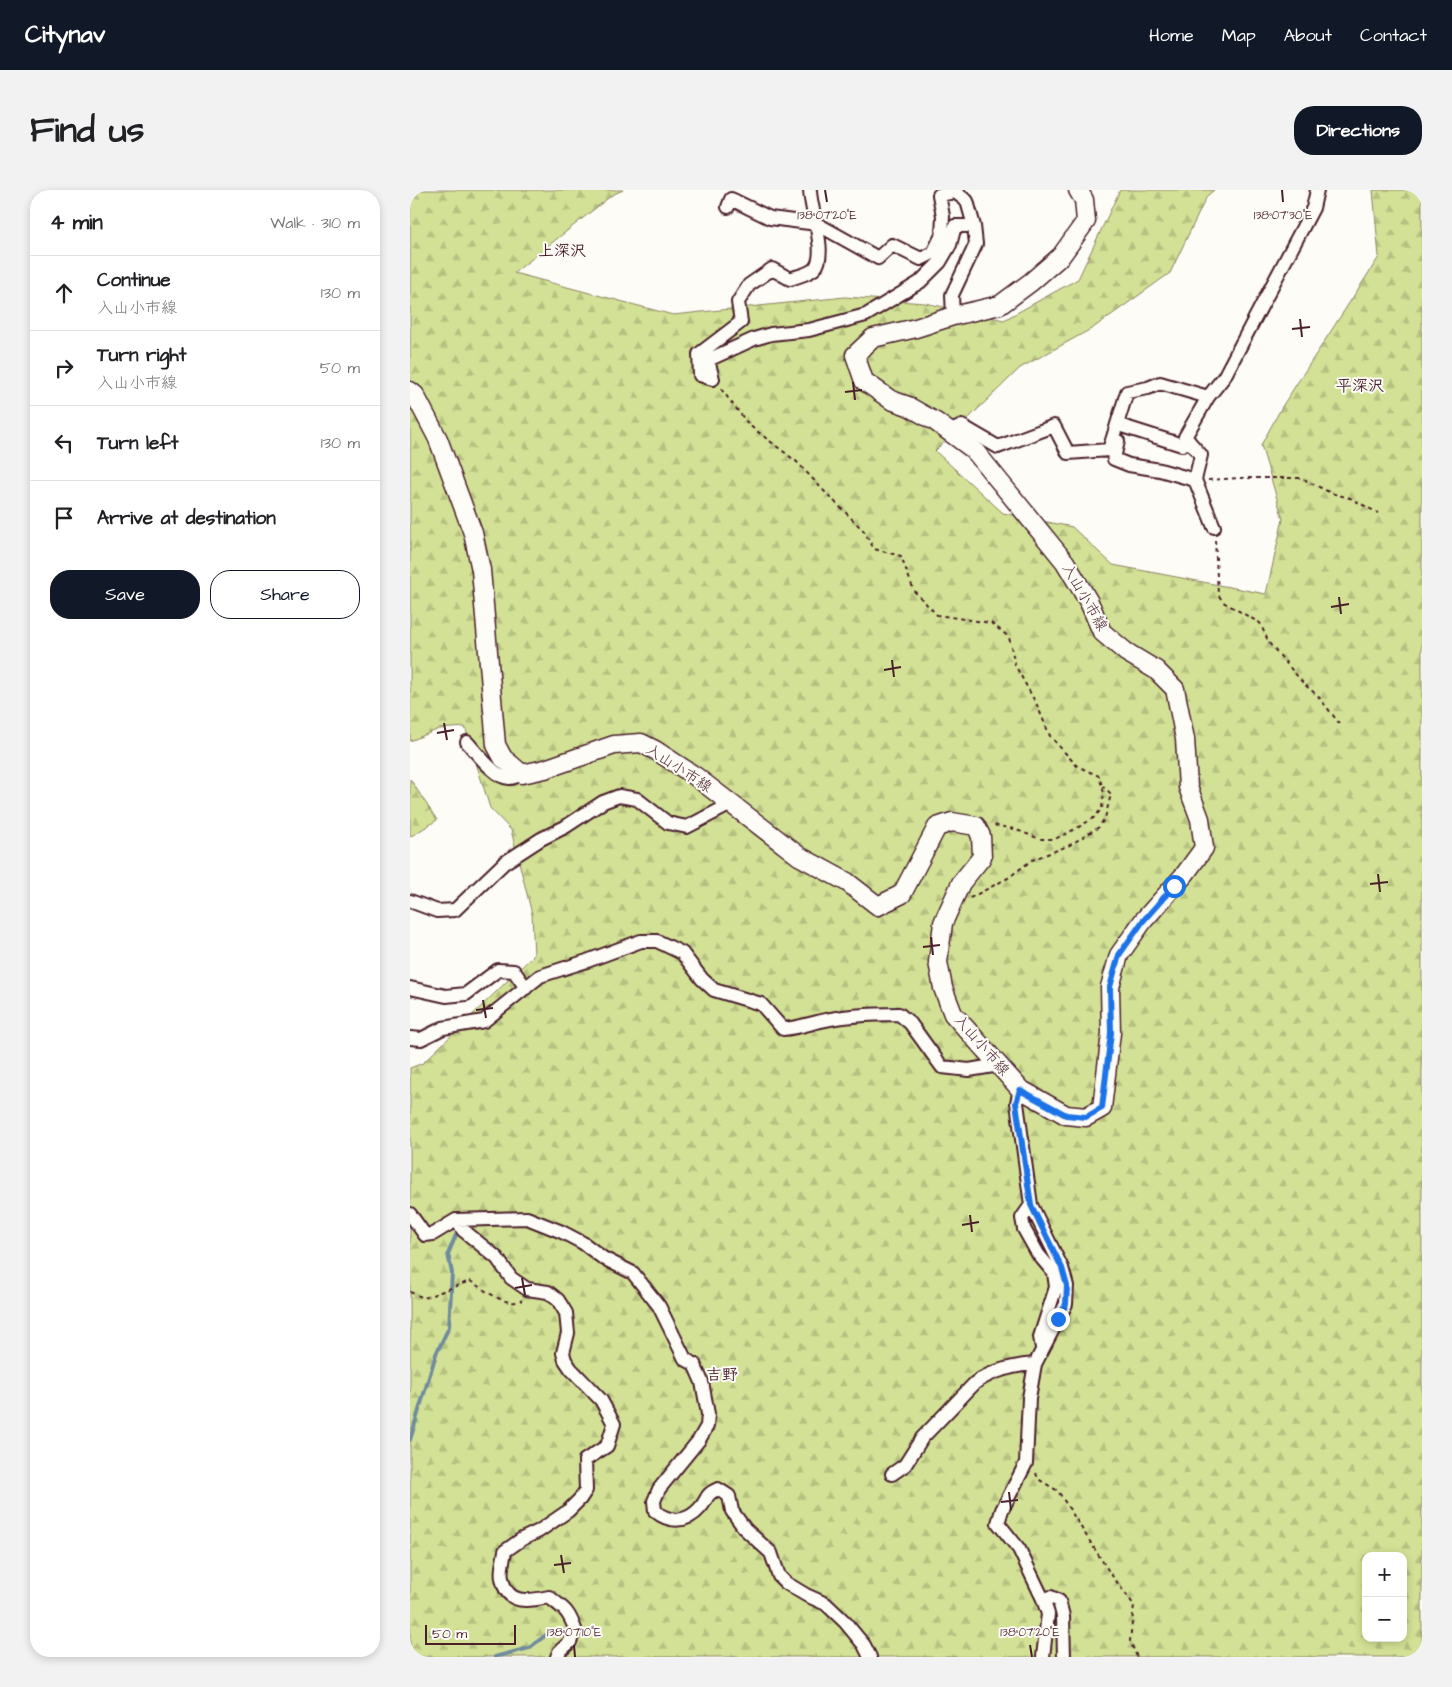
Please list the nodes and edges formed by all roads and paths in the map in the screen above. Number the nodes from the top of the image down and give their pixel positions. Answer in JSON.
{"nodes":[{"id":1,"x":810,"y":190,"type":"edge"},
{"id":2,"x":1078,"y":190,"type":"edge"},
{"id":3,"x":1317,"y":190,"type":"edge"},
{"id":4,"x":935,"y":192,"type":"edge"},
{"id":5,"x":728,"y":206,"type":"dead end"},
{"id":6,"x":817,"y":224,"type":"junction"},
{"id":7,"x":974,"y":226,"type":"junction"},
{"id":8,"x":953,"y":316,"type":"junction"},
{"id":9,"x":713,"y":379,"type":"junction"},
{"id":10,"x":410,"y":391,"type":"edge"},
{"id":11,"x":1208,"y":397,"type":"junction"},
{"id":12,"x":1119,"y":425,"type":"junction"},
{"id":13,"x":949,"y":432,"type":"junction"},
{"id":14,"x":1189,"y":441,"type":"junction"},
{"id":15,"x":1195,"y":480,"type":"junction"},
{"id":16,"x":1378,"y":513,"type":"dead end"},
{"id":17,"x":1214,"y":528,"type":"joint"},
{"id":18,"x":1339,"y":723,"type":"dead end"},
{"id":19,"x":467,"y":742,"type":"dead end"},
{"id":20,"x":522,"y":774,"type":"junction"},
{"id":21,"x":1102,"y":785,"type":"junction"},
{"id":22,"x":732,"y":804,"type":"junction"},
{"id":23,"x":981,"y":836,"type":"junction"},
{"id":24,"x":970,"y":898,"type":"dead end"},
{"id":25,"x":410,"y":901,"type":"edge"},
{"id":26,"x":410,"y":988,"type":"edge"},
{"id":27,"x":526,"y":988,"type":"junction"},
{"id":28,"x":410,"y":1038,"type":"edge"},
{"id":29,"x":999,"y":1065,"type":"junction"},
{"id":30,"x":1020,"y":1090,"type":"junction"},
{"id":31,"x":410,"y":1214,"type":"edge"},
{"id":32,"x":456,"y":1220,"type":"junction"},
{"id":33,"x":527,"y":1289,"type":"junction"},
{"id":34,"x":410,"y":1292,"type":"edge"},
{"id":35,"x":1035,"y":1364,"type":"junction"},
{"id":36,"x":1026,"y":1455,"type":"junction"},
{"id":37,"x":892,"y":1474,"type":"dead end"},
{"id":38,"x":1042,"y":1599,"type":"junction"},
{"id":39,"x":556,"y":1657,"type":"edge"},
{"id":40,"x":870,"y":1657,"type":"edge"},
{"id":41,"x":1043,"y":1657,"type":"edge"},
{"id":42,"x":1064,"y":1657,"type":"edge"},
{"id":43,"x":1137,"y":1657,"type":"edge"}],
"edges":[{"from":1,"to":6,"type":"street"},
{"from":2,"to":8,"type":"main road","name":"入山小市線"},
{"from":3,"to":11,"type":"street"},
{"from":4,"to":6,"type":"street"},
{"from":4,"to":7,"type":"street"},
{"from":5,"to":6,"type":"street"},
{"from":6,"to":9,"type":"street"},
{"from":7,"to":8,"type":"street"},
{"from":7,"to":9,"type":"street"},
{"from":8,"to":13,"type":"main road","name":"入山小市線"},
{"from":9,"to":21,"type":"path"},
{"from":10,"to":20,"type":"main road"},
{"from":11,"to":12,"type":"street"},
{"from":11,"to":14,"type":"street"},
{"from":12,"to":13,"type":"street"},
{"from":12,"to":14,"type":"street"},
{"from":12,"to":15,"type":"street"},
{"from":13,"to":30,"type":"main road","name":"入山小市線"},
{"from":14,"to":15,"type":"street"},
{"from":15,"to":16,"type":"path"},
{"from":15,"to":17,"type":"street"},
{"from":17,"to":18,"type":"path"},
{"from":19,"to":20,"type":"street"},
{"from":20,"to":22,"type":"main road","name":"入山小市線"},
{"from":21,"to":23,"type":"path"},
{"from":21,"to":24,"type":"path"},
{"from":22,"to":23,"type":"main road","name":"入山小市線"},
{"from":22,"to":25,"type":"street"},
{"from":23,"to":29,"type":"main road","name":"入山小市線"},
{"from":26,"to":27,"type":"street"},
{"from":27,"to":28,"type":"street"},
{"from":27,"to":29,"type":"street"},
{"from":29,"to":30,"type":"main road","name":"入山小市線"},
{"from":30,"to":35,"type":"street"},
{"from":31,"to":32,"type":"street"},
{"from":32,"to":33,"type":"street"},
{"from":32,"to":40,"type":"street"},
{"from":33,"to":34,"type":"path"},
{"from":33,"to":39,"type":"street"},
{"from":35,"to":36,"type":"street"},
{"from":35,"to":37,"type":"street"},
{"from":36,"to":38,"type":"street"},
{"from":36,"to":43,"type":"path"},
{"from":38,"to":41,"type":"street"},
{"from":38,"to":42,"type":"street"}]}
